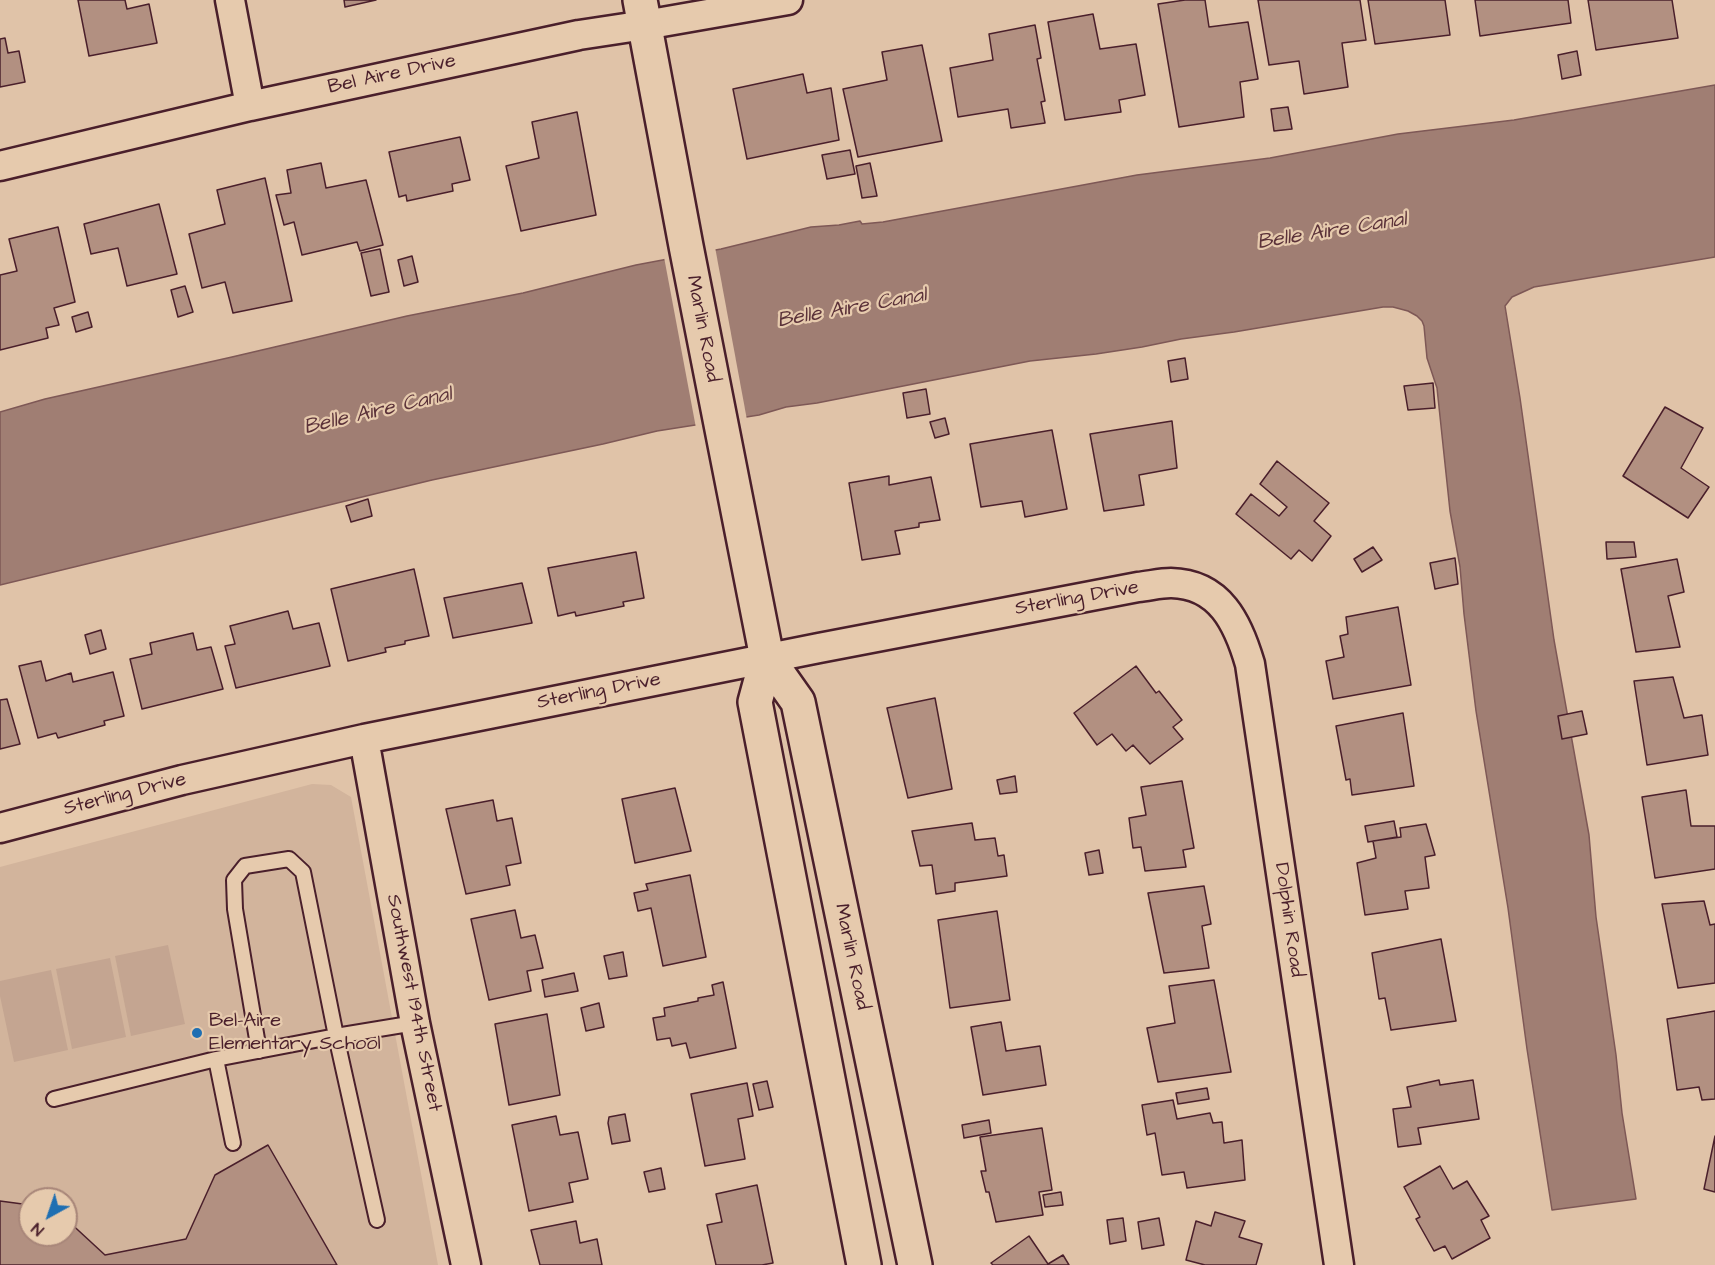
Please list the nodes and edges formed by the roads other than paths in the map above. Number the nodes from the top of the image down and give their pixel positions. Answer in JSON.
{"nodes":[{"id":1,"x":230,"y":0,"type":"edge"},
{"id":2,"x":788,"y":0,"type":"edge"},
{"id":3,"x":643,"y":13,"type":"edge"},
{"id":4,"x":250,"y":106,"type":"junction"},
{"id":5,"x":0,"y":166,"type":"edge"},
{"id":6,"x":1203,"y":591,"type":"joint"},
{"id":7,"x":767,"y":658,"type":"junction"},
{"id":8,"x":364,"y":739,"type":"junction"},
{"id":9,"x":0,"y":828,"type":"edge"},
{"id":10,"x":415,"y":1023,"type":"junction"},
{"id":11,"x":336,"y":1036,"type":"junction"},
{"id":12,"x":258,"y":1051,"type":"junction"},
{"id":13,"x":216,"y":1059,"type":"junction"},
{"id":14,"x":54,"y":1099,"type":"dead end"},
{"id":15,"x":234,"y":1143,"type":"dead end"},
{"id":16,"x":376,"y":1220,"type":"dead end"},
{"id":17,"x":466,"y":1265,"type":"edge"},
{"id":18,"x":864,"y":1265,"type":"edge"},
{"id":19,"x":915,"y":1265,"type":"edge"},
{"id":20,"x":1339,"y":1265,"type":"edge"}],
"edges":[{"from":1,"to":4,"type":"street"},
{"from":2,"to":3,"type":"street","name":"Bel Aire Drive"},
{"from":3,"to":4,"type":"street","name":"Bel Aire Drive"},
{"from":3,"to":7,"type":"street","name":"Marlin Road"},
{"from":4,"to":5,"type":"street","name":"Bel Aire Drive"},
{"from":6,"to":7,"type":"street","name":"Sterling Drive"},
{"from":6,"to":20,"type":"street","name":"Dolphin Road"},
{"from":7,"to":8,"type":"street","name":"Sterling Drive"},
{"from":7,"to":18,"type":"street","name":"Marlin Road"},
{"from":7,"to":19,"type":"street","name":"Marlin Road"},
{"from":8,"to":9,"type":"street","name":"Sterling Drive"},
{"from":8,"to":10,"type":"street","name":"Southwest 194th Street"},
{"from":10,"to":11,"type":"lane"},
{"from":10,"to":17,"type":"street","name":"Southwest 194th Street"},
{"from":11,"to":12,"type":"lane"},
{"from":11,"to":12,"type":"lane"},
{"from":11,"to":16,"type":"lane"},
{"from":12,"to":13,"type":"lane"},
{"from":13,"to":14,"type":"lane"},
{"from":13,"to":15,"type":"lane"}]}
